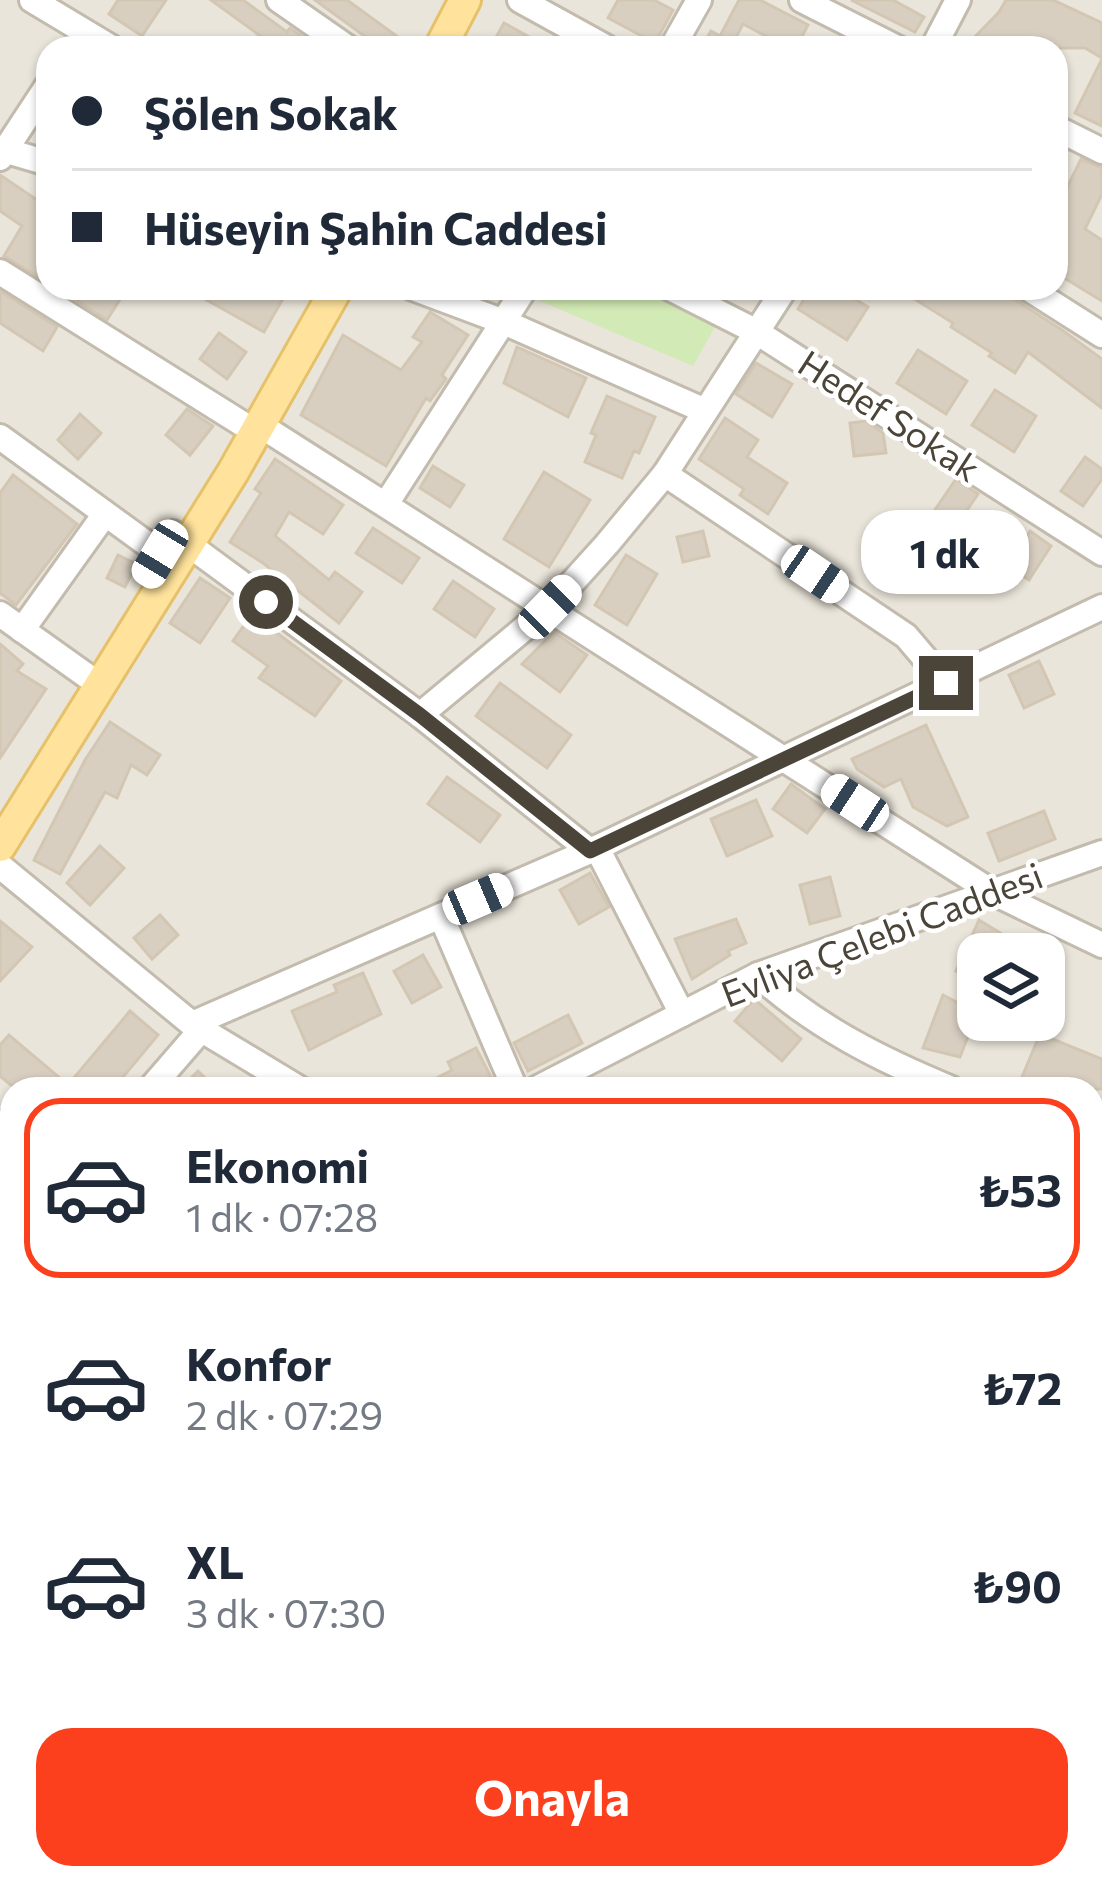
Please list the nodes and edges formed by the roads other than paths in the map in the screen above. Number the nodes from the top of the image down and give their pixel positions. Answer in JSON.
{"nodes":[{"id":1,"x":32,"y":0,"type":"edge"},
{"id":2,"x":279,"y":0,"type":"edge"},
{"id":3,"x":465,"y":0,"type":"edge"},
{"id":4,"x":487,"y":0,"type":"edge"},
{"id":5,"x":520,"y":0,"type":"edge"},
{"id":6,"x":699,"y":0,"type":"edge"},
{"id":7,"x":802,"y":0,"type":"edge"},
{"id":8,"x":958,"y":0,"type":"edge"},
{"id":9,"x":74,"y":36,"type":"edge"},
{"id":10,"x":330,"y":36,"type":"edge"},
{"id":11,"x":446,"y":36,"type":"edge"},
{"id":12,"x":468,"y":36,"type":"edge"},
{"id":13,"x":585,"y":36,"type":"edge"},
{"id":14,"x":679,"y":36,"type":"edge"},
{"id":15,"x":873,"y":36,"type":"edge"},
{"id":16,"x":939,"y":36,"type":"edge"},
{"id":17,"x":36,"y":102,"type":"edge"},
{"id":18,"x":1068,"y":134,"type":"edge"},
{"id":19,"x":1102,"y":151,"type":"edge"},
{"id":20,"x":2,"y":152,"type":"edge"},
{"id":21,"x":36,"y":161,"type":"edge"},
{"id":22,"x":0,"y":272,"type":"edge"},
{"id":23,"x":36,"y":294,"type":"edge"},
{"id":24,"x":46,"y":300,"type":"edge"},
{"id":25,"x":310,"y":300,"type":"edge"},
{"id":26,"x":329,"y":300,"type":"edge"},
{"id":27,"x":445,"y":300,"type":"edge"},
{"id":28,"x":518,"y":300,"type":"edge"},
{"id":29,"x":694,"y":300,"type":"edge"},
{"id":30,"x":777,"y":300,"type":"edge"},
{"id":31,"x":1047,"y":300,"type":"edge"},
{"id":32,"x":504,"y":322,"type":"junction"},
{"id":33,"x":755,"y":331,"type":"junction"},
{"id":34,"x":1102,"y":335,"type":"edge"},
{"id":35,"x":703,"y":410,"type":"junction"},
{"id":36,"x":250,"y":424,"type":"junction"},
{"id":37,"x":6,"y":451,"type":"edge"},
{"id":38,"x":665,"y":474,"type":"junction"},
{"id":39,"x":386,"y":504,"type":"junction"},
{"id":40,"x":105,"y":514,"type":"junction"},
{"id":41,"x":175,"y":549,"type":"junction"},
{"id":42,"x":1102,"y":553,"type":"edge"},
{"id":43,"x":550,"y":607,"type":"junction"},
{"id":44,"x":1102,"y":607,"type":"edge"},
{"id":45,"x":0,"y":614,"type":"edge"},
{"id":46,"x":22,"y":630,"type":"junction"},
{"id":47,"x":87,"y":676,"type":"junction"},
{"id":48,"x":946,"y":683,"type":"junction"},
{"id":49,"x":420,"y":715,"type":"junction"},
{"id":50,"x":786,"y":759,"type":"junction"},
{"id":51,"x":0,"y":815,"type":"edge"},
{"id":52,"x":0,"y":846,"type":"edge"},
{"id":53,"x":593,"y":849,"type":"junction"},
{"id":54,"x":1102,"y":854,"type":"edge"},
{"id":55,"x":0,"y":866,"type":"edge"},
{"id":56,"x":992,"y":892,"type":"junction"},
{"id":57,"x":441,"y":916,"type":"junction"},
{"id":58,"x":1102,"y":945,"type":"edge"},
{"id":59,"x":758,"y":974,"type":"junction"},
{"id":60,"x":682,"y":1014,"type":"junction"},
{"id":61,"x":197,"y":1027,"type":"junction"},
{"id":62,"x":159,"y":1077,"type":"edge"},
{"id":63,"x":279,"y":1077,"type":"edge"},
{"id":64,"x":510,"y":1077,"type":"edge"},
{"id":65,"x":559,"y":1077,"type":"edge"},
{"id":66,"x":924,"y":1077,"type":"edge"}],
"edges":[{"from":1,"to":9,"type":"street"},
{"from":2,"to":10,"type":"street"},
{"from":3,"to":11,"type":"main road"},
{"from":4,"to":12,"type":"main road"},
{"from":5,"to":13,"type":"street"},
{"from":6,"to":14,"type":"street"},
{"from":7,"to":15,"type":"street"},
{"from":8,"to":16,"type":"street"},
{"from":17,"to":20,"type":"street"},
{"from":18,"to":19,"type":"street"},
{"from":20,"to":21,"type":"street"},
{"from":22,"to":23,"type":"street"},
{"from":24,"to":36,"type":"street"},
{"from":25,"to":36,"type":"main road"},
{"from":26,"to":36,"type":"main road"},
{"from":27,"to":32,"type":"street"},
{"from":28,"to":32,"type":"street"},
{"from":29,"to":33,"type":"street","name":"Hedef Sokak"},
{"from":30,"to":33,"type":"street"},
{"from":31,"to":34,"type":"street"},
{"from":32,"to":35,"type":"street"},
{"from":32,"to":39,"type":"street"},
{"from":33,"to":35,"type":"street"},
{"from":33,"to":42,"type":"street","name":"Hedef Sokak"},
{"from":35,"to":38,"type":"street"},
{"from":36,"to":39,"type":"street"},
{"from":36,"to":41,"type":"main road"},
{"from":37,"to":40,"type":"street"},
{"from":38,"to":43,"type":"street"},
{"from":38,"to":48,"type":"street"},
{"from":39,"to":43,"type":"street"},
{"from":40,"to":41,"type":"street"},
{"from":40,"to":46,"type":"street"},
{"from":41,"to":47,"type":"main road"},
{"from":41,"to":49,"type":"street"},
{"from":41,"to":52,"type":"main road"},
{"from":43,"to":49,"type":"street"},
{"from":43,"to":50,"type":"street"},
{"from":44,"to":48,"type":"street"},
{"from":45,"to":46,"type":"street"},
{"from":46,"to":47,"type":"street"},
{"from":47,"to":51,"type":"main road"},
{"from":48,"to":50,"type":"street"},
{"from":49,"to":53,"type":"street"},
{"from":50,"to":53,"type":"street"},
{"from":50,"to":56,"type":"street"},
{"from":53,"to":57,"type":"street"},
{"from":53,"to":60,"type":"street"},
{"from":54,"to":56,"type":"street","name":"Evliya Çelebi Caddesi"},
{"from":55,"to":61,"type":"street"},
{"from":56,"to":58,"type":"street"},
{"from":56,"to":59,"type":"street","name":"Evliya Çelebi Caddesi"},
{"from":57,"to":61,"type":"street"},
{"from":57,"to":64,"type":"street"},
{"from":59,"to":60,"type":"street","name":"Evliya Çelebi Caddesi"},
{"from":59,"to":66,"type":"street"},
{"from":60,"to":65,"type":"street","name":"Evliya Çelebi Caddesi"},
{"from":61,"to":62,"type":"street"},
{"from":61,"to":63,"type":"street"}]}
